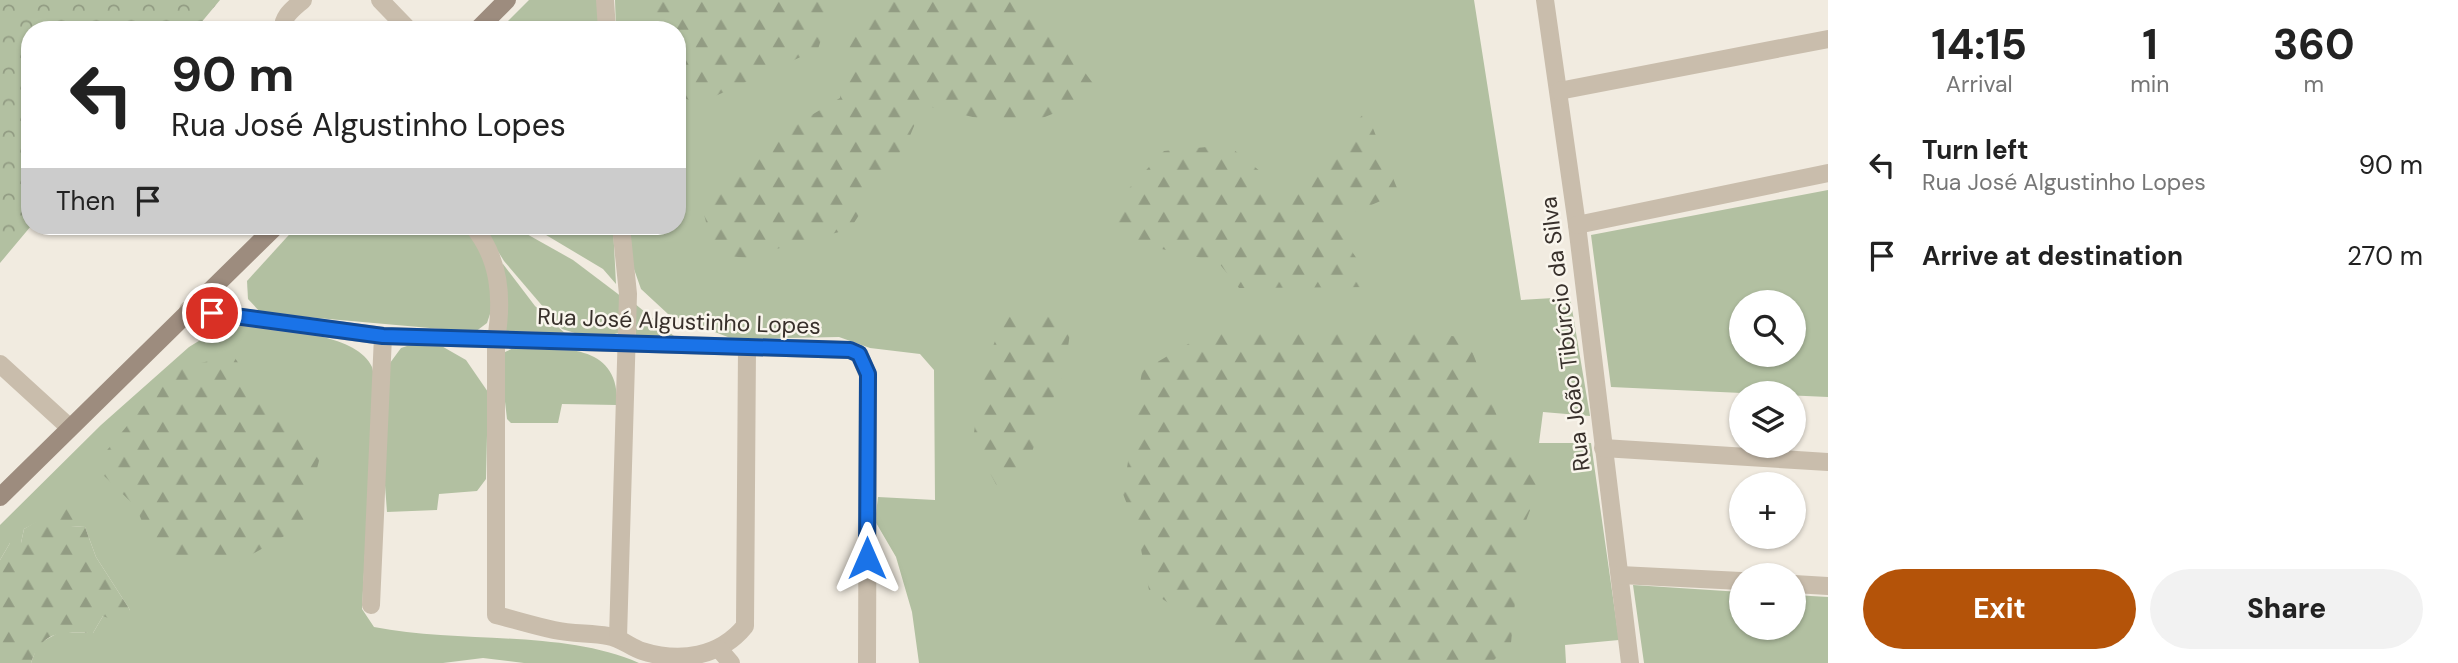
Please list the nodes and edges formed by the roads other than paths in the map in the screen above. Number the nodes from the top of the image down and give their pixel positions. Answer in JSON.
{"nodes":[{"id":1,"x":303,"y":0,"type":"edge"},
{"id":2,"x":380,"y":0,"type":"edge"},
{"id":3,"x":507,"y":0,"type":"edge"},
{"id":4,"x":606,"y":0,"type":"edge"},
{"id":5,"x":1545,"y":0,"type":"edge"},
{"id":6,"x":284,"y":21,"type":"edge"},
{"id":7,"x":400,"y":21,"type":"edge"},
{"id":8,"x":486,"y":21,"type":"edge"},
{"id":9,"x":607,"y":21,"type":"edge"},
{"id":10,"x":1828,"y":39,"type":"edge"},
{"id":11,"x":1559,"y":91,"type":"junction"},
{"id":12,"x":1828,"y":173,"type":"edge"},
{"id":13,"x":1577,"y":225,"type":"junction"},
{"id":14,"x":267,"y":235,"type":"edge"},
{"id":15,"x":480,"y":235,"type":"edge"},
{"id":16,"x":622,"y":235,"type":"edge"},
{"id":17,"x":188,"y":310,"type":"junction"},
{"id":18,"x":383,"y":336,"type":"junction"},
{"id":19,"x":496,"y":340,"type":"junction"},
{"id":20,"x":628,"y":344,"type":"junction"},
{"id":21,"x":747,"y":348,"type":"junction"},
{"id":22,"x":3,"y":365,"type":"edge"},
{"id":23,"x":69,"y":427,"type":"junction"},
{"id":24,"x":1603,"y":448,"type":"junction"},
{"id":25,"x":1828,"y":462,"type":"edge"},
{"id":26,"x":0,"y":497,"type":"edge"},
{"id":27,"x":1620,"y":575,"type":"junction"},
{"id":28,"x":1729,"y":580,"type":"edge"},
{"id":29,"x":1806,"y":585,"type":"edge"},
{"id":30,"x":1828,"y":586,"type":"edge"},
{"id":31,"x":370,"y":605,"type":"dead end"},
{"id":32,"x":618,"y":638,"type":"junction"},
{"id":33,"x":719,"y":649,"type":"junction"},
{"id":34,"x":731,"y":663,"type":"edge"},
{"id":35,"x":867,"y":663,"type":"edge"},
{"id":36,"x":1630,"y":663,"type":"edge"}],
"edges":[{"from":1,"to":6,"type":"street"},
{"from":2,"to":7,"type":"street"},
{"from":3,"to":8,"type":"main road"},
{"from":4,"to":9,"type":"street"},
{"from":5,"to":11,"type":"street","name":"Rua João Tibúrcio da Silva"},
{"from":10,"to":11,"type":"street"},
{"from":11,"to":13,"type":"street","name":"Rua João Tibúrcio da Silva"},
{"from":12,"to":13,"type":"street"},
{"from":13,"to":24,"type":"street","name":"Rua João Tibúrcio da Silva"},
{"from":14,"to":17,"type":"main road"},
{"from":15,"to":19,"type":"street"},
{"from":16,"to":20,"type":"street"},
{"from":17,"to":18,"type":"street","name":"Rua José Algustinho Lopes"},
{"from":17,"to":23,"type":"main road"},
{"from":18,"to":19,"type":"street","name":"Rua José Algustinho Lopes"},
{"from":18,"to":31,"type":"street"},
{"from":19,"to":20,"type":"street","name":"Rua José Algustinho Lopes"},
{"from":19,"to":32,"type":"street"},
{"from":20,"to":21,"type":"street","name":"Rua José Algustinho Lopes"},
{"from":20,"to":32,"type":"street"},
{"from":21,"to":33,"type":"street"},
{"from":21,"to":35,"type":"street","name":"Rua José Algustinho Lopes"},
{"from":22,"to":23,"type":"street"},
{"from":23,"to":26,"type":"main road"},
{"from":24,"to":25,"type":"street"},
{"from":24,"to":27,"type":"street","name":"Rua João Tibúrcio da Silva"},
{"from":27,"to":28,"type":"street"},
{"from":27,"to":36,"type":"street","name":"Rua João Tibúrcio da Silva"},
{"from":29,"to":30,"type":"street"},
{"from":32,"to":33,"type":"street"},
{"from":33,"to":34,"type":"street"}]}
